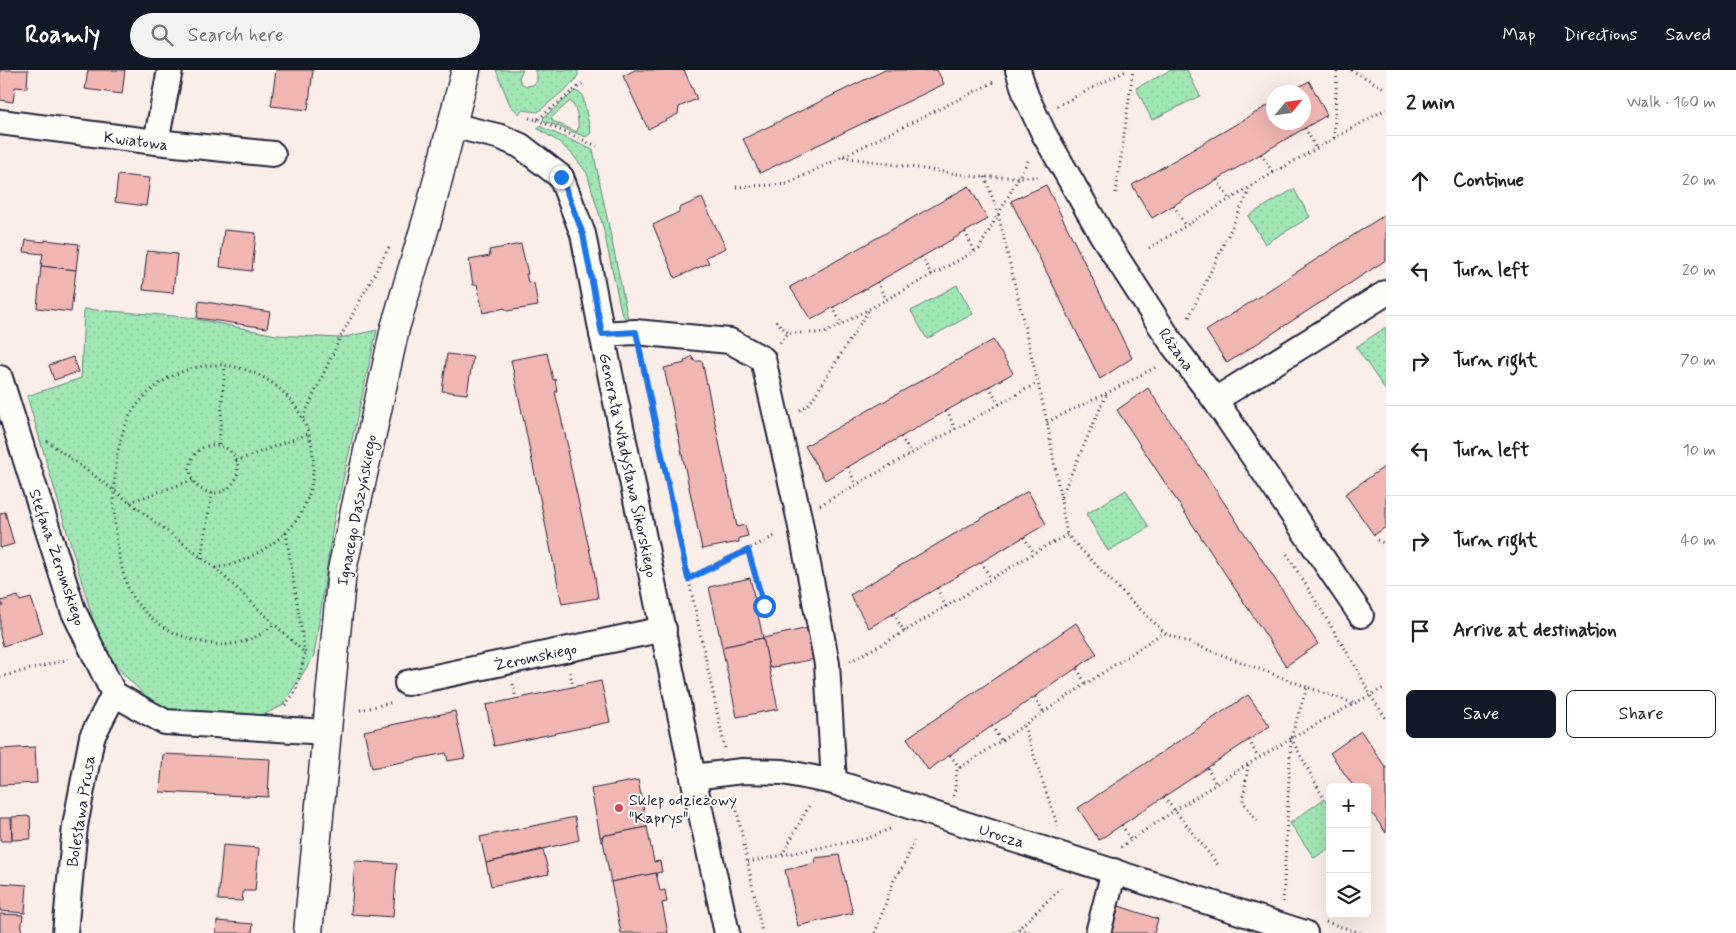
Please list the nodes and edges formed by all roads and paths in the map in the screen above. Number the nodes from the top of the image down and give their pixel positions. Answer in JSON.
{"nodes":[{"id":1,"x":170,"y":70,"type":"edge"},
{"id":2,"x":466,"y":70,"type":"edge"},
{"id":3,"x":1018,"y":70,"type":"edge"},
{"id":4,"x":1128,"y":70,"type":"edge"},
{"id":5,"x":1132,"y":70,"type":"edge"},
{"id":6,"x":1337,"y":70,"type":"edge"},
{"id":7,"x":1350,"y":70,"type":"edge"},
{"id":8,"x":993,"y":82,"type":"dead end"},
{"id":9,"x":583,"y":83,"type":"dead end"},
{"id":10,"x":1386,"y":89,"type":"edge"},
{"id":11,"x":1053,"y":108,"type":"dead end"},
{"id":12,"x":1386,"y":109,"type":"edge"},
{"id":13,"x":529,"y":118,"type":"dead end"},
{"id":14,"x":536,"y":120,"type":"junction"},
{"id":15,"x":0,"y":122,"type":"edge"},
{"id":16,"x":451,"y":125,"type":"junction"},
{"id":17,"x":1306,"y":130,"type":"edge"},
{"id":18,"x":1334,"y":139,"type":"junction"},
{"id":19,"x":156,"y":142,"type":"junction"},
{"id":20,"x":597,"y":146,"type":"dead end"},
{"id":21,"x":1316,"y":148,"type":"junction"},
{"id":22,"x":273,"y":154,"type":"dead end"},
{"id":23,"x":1032,"y":154,"type":"dead end"},
{"id":24,"x":1261,"y":154,"type":"dead end"},
{"id":25,"x":842,"y":157,"type":"junction"},
{"id":26,"x":1273,"y":173,"type":"junction"},
{"id":27,"x":1019,"y":176,"type":"junction"},
{"id":28,"x":985,"y":177,"type":"junction"},
{"id":29,"x":1044,"y":177,"type":"dead end"},
{"id":30,"x":1217,"y":180,"type":"dead end"},
{"id":31,"x":1252,"y":185,"type":"junction"},
{"id":32,"x":736,"y":187,"type":"dead end"},
{"id":33,"x":1116,"y":193,"type":"dead end"},
{"id":34,"x":1229,"y":199,"type":"junction"},
{"id":35,"x":1174,"y":205,"type":"dead end"},
{"id":36,"x":998,"y":213,"type":"junction"},
{"id":37,"x":1185,"y":226,"type":"junction"},
{"id":38,"x":965,"y":232,"type":"dead end"},
{"id":39,"x":390,"y":244,"type":"dead end"},
{"id":40,"x":1149,"y":248,"type":"dead end"},
{"id":41,"x":975,"y":252,"type":"junction"},
{"id":42,"x":921,"y":257,"type":"dead end"},
{"id":43,"x":932,"y":275,"type":"junction"},
{"id":44,"x":876,"y":282,"type":"dead end"},
{"id":45,"x":1386,"y":293,"type":"edge"},
{"id":46,"x":886,"y":300,"type":"junction"},
{"id":47,"x":833,"y":307,"type":"dead end"},
{"id":48,"x":871,"y":308,"type":"junction"},
{"id":49,"x":1189,"y":317,"type":"dead end"},
{"id":50,"x":776,"y":322,"type":"dead end"},
{"id":51,"x":841,"y":324,"type":"junction"},
{"id":52,"x":636,"y":332,"type":"junction"},
{"id":53,"x":788,"y":333,"type":"junction"},
{"id":54,"x":602,"y":334,"type":"junction"},
{"id":55,"x":763,"y":359,"type":"junction"},
{"id":56,"x":1166,"y":362,"type":"dead end"},
{"id":57,"x":225,"y":365,"type":"junction"},
{"id":58,"x":0,"y":378,"type":"edge"},
{"id":59,"x":1037,"y":382,"type":"junction"},
{"id":60,"x":990,"y":386,"type":"dead end"},
{"id":61,"x":1107,"y":393,"type":"junction"},
{"id":62,"x":1215,"y":400,"type":"junction"},
{"id":63,"x":999,"y":404,"type":"junction"},
{"id":64,"x":947,"y":410,"type":"dead end"},
{"id":65,"x":796,"y":412,"type":"dead end"},
{"id":66,"x":303,"y":419,"type":"junction"},
{"id":67,"x":1047,"y":422,"type":"junction"},
{"id":68,"x":955,"y":429,"type":"junction"},
{"id":69,"x":310,"y":433,"type":"junction"},
{"id":70,"x":900,"y":437,"type":"dead end"},
{"id":71,"x":46,"y":441,"type":"dead end"},
{"id":72,"x":219,"y":445,"type":"junction"},
{"id":73,"x":911,"y":454,"type":"junction"},
{"id":74,"x":236,"y":460,"type":"junction"},
{"id":75,"x":848,"y":467,"type":"dead end"},
{"id":76,"x":193,"y":480,"type":"junction"},
{"id":77,"x":856,"y":485,"type":"junction"},
{"id":78,"x":115,"y":490,"type":"junction"},
{"id":79,"x":212,"y":493,"type":"junction"},
{"id":80,"x":1061,"y":498,"type":"junction"},
{"id":81,"x":130,"y":502,"type":"junction"},
{"id":82,"x":799,"y":521,"type":"junction"},
{"id":83,"x":286,"y":533,"type":"junction"},
{"id":84,"x":1067,"y":535,"type":"junction"},
{"id":85,"x":1024,"y":537,"type":"dead end"},
{"id":86,"x":1377,"y":540,"type":"dead end"},
{"id":87,"x":1386,"y":544,"type":"edge"},
{"id":88,"x":748,"y":550,"type":"junction"},
{"id":89,"x":1034,"y":553,"type":"junction"},
{"id":90,"x":201,"y":558,"type":"junction"},
{"id":91,"x":981,"y":562,"type":"dead end"},
{"id":92,"x":215,"y":568,"type":"junction"},
{"id":93,"x":688,"y":579,"type":"junction"},
{"id":94,"x":991,"y":579,"type":"junction"},
{"id":95,"x":937,"y":588,"type":"dead end"},
{"id":96,"x":764,"y":606,"type":"dead end"},
{"id":97,"x":946,"y":607,"type":"junction"},
{"id":98,"x":892,"y":614,"type":"dead end"},
{"id":99,"x":1361,"y":615,"type":"dead end"},
{"id":100,"x":274,"y":624,"type":"junction"},
{"id":101,"x":664,"y":629,"type":"junction"},
{"id":102,"x":905,"y":632,"type":"junction"},
{"id":103,"x":1164,"y":632,"type":"junction"},
{"id":104,"x":305,"y":654,"type":"junction"},
{"id":105,"x":862,"y":654,"type":"dead end"},
{"id":106,"x":76,"y":657,"type":"dead end"},
{"id":107,"x":1077,"y":669,"type":"dead end"},
{"id":108,"x":0,"y":677,"type":"edge"},
{"id":109,"x":407,"y":683,"type":"dead end"},
{"id":110,"x":1086,"y":684,"type":"junction"},
{"id":111,"x":1307,"y":687,"type":"junction"},
{"id":112,"x":1386,"y":687,"type":"edge"},
{"id":113,"x":114,"y":694,"type":"junction"},
{"id":114,"x":1370,"y":695,"type":"junction"},
{"id":115,"x":1035,"y":697,"type":"dead end"},
{"id":116,"x":1353,"y":704,"type":"junction"},
{"id":117,"x":284,"y":707,"type":"dead end"},
{"id":118,"x":1044,"y":712,"type":"junction"},
{"id":119,"x":1386,"y":718,"type":"edge"},
{"id":120,"x":992,"y":726,"type":"dead end"},
{"id":121,"x":1024,"y":726,"type":"junction"},
{"id":122,"x":326,"y":732,"type":"junction"},
{"id":123,"x":1291,"y":738,"type":"junction"},
{"id":124,"x":1249,"y":740,"type":"dead end"},
{"id":125,"x":1001,"y":741,"type":"junction"},
{"id":126,"x":950,"y":755,"type":"dead end"},
{"id":127,"x":1258,"y":758,"type":"junction"},
{"id":128,"x":1248,"y":764,"type":"junction"},
{"id":129,"x":960,"y":768,"type":"junction"},
{"id":130,"x":1207,"y":768,"type":"dead end"},
{"id":131,"x":730,"y":772,"type":"junction"},
{"id":132,"x":693,"y":777,"type":"junction"},
{"id":133,"x":834,"y":782,"type":"junction"},
{"id":134,"x":1216,"y":784,"type":"junction"},
{"id":135,"x":1164,"y":796,"type":"dead end"},
{"id":136,"x":1324,"y":799,"type":"dead end"},
{"id":137,"x":953,"y":800,"type":"dead end"},
{"id":138,"x":810,"y":804,"type":"dead end"},
{"id":139,"x":1174,"y":811,"type":"junction"},
{"id":140,"x":1257,"y":822,"type":"dead end"},
{"id":141,"x":1122,"y":825,"type":"dead end"},
{"id":142,"x":892,"y":828,"type":"dead end"},
{"id":143,"x":1059,"y":830,"type":"dead end"},
{"id":144,"x":914,"y":841,"type":"dead end"},
{"id":145,"x":1131,"y":841,"type":"junction"},
{"id":146,"x":781,"y":856,"type":"junction"},
{"id":147,"x":1116,"y":860,"type":"junction"},
{"id":148,"x":748,"y":862,"type":"junction"},
{"id":149,"x":1219,"y":866,"type":"dead end"},
{"id":150,"x":1061,"y":888,"type":"dead end"},
{"id":151,"x":1283,"y":908,"type":"dead end"},
{"id":152,"x":1019,"y":929,"type":"junction"},
{"id":153,"x":65,"y":933,"type":"edge"},
{"id":154,"x":308,"y":933,"type":"edge"},
{"id":155,"x":727,"y":933,"type":"edge"},
{"id":156,"x":762,"y":933,"type":"edge"},
{"id":157,"x":875,"y":933,"type":"edge"},
{"id":158,"x":1014,"y":933,"type":"edge"},
{"id":159,"x":1032,"y":933,"type":"edge"},
{"id":160,"x":1098,"y":933,"type":"edge"},
{"id":161,"x":1305,"y":933,"type":"edge"}],
"edges":[{"from":1,"to":19,"type":"street"},
{"from":2,"to":16,"type":"main road"},
{"from":3,"to":62,"type":"street","name":"Różana"},
{"from":4,"to":11,"type":"path"},
{"from":5,"to":33,"type":"path"},
{"from":6,"to":18,"type":"path"},
{"from":7,"to":10,"type":"path"},
{"from":8,"to":25,"type":"path"},
{"from":9,"to":14,"type":"path"},
{"from":12,"to":18,"type":"path"},
{"from":13,"to":14,"type":"path"},
{"from":14,"to":20,"type":"path"},
{"from":15,"to":19,"type":"street","name":"Kwiatowa"},
{"from":16,"to":54,"type":"street","name":"Generała Władysława Sikorskiego"},
{"from":16,"to":122,"type":"main road","name":"Ignacego Daszyńskiego"},
{"from":17,"to":21,"type":"path"},
{"from":18,"to":21,"type":"path"},
{"from":19,"to":22,"type":"street","name":"Kwiatowa"},
{"from":21,"to":26,"type":"path"},
{"from":23,"to":27,"type":"path"},
{"from":24,"to":26,"type":"path"},
{"from":25,"to":28,"type":"path"},
{"from":25,"to":32,"type":"path"},
{"from":26,"to":31,"type":"path"},
{"from":27,"to":28,"type":"path"},
{"from":27,"to":29,"type":"path"},
{"from":27,"to":36,"type":"path"},
{"from":28,"to":36,"type":"path"},
{"from":30,"to":34,"type":"path"},
{"from":31,"to":34,"type":"path"},
{"from":31,"to":49,"type":"path"},
{"from":34,"to":37,"type":"path"},
{"from":35,"to":37,"type":"path"},
{"from":36,"to":41,"type":"path"},
{"from":36,"to":59,"type":"path"},
{"from":37,"to":40,"type":"path"},
{"from":38,"to":41,"type":"path"},
{"from":39,"to":66,"type":"path"},
{"from":41,"to":43,"type":"path"},
{"from":42,"to":43,"type":"path"},
{"from":43,"to":46,"type":"path"},
{"from":44,"to":46,"type":"path"},
{"from":45,"to":62,"type":"street"},
{"from":46,"to":48,"type":"path"},
{"from":47,"to":51,"type":"path"},
{"from":48,"to":51,"type":"path"},
{"from":48,"to":65,"type":"path"},
{"from":50,"to":53,"type":"path"},
{"from":51,"to":53,"type":"path"},
{"from":52,"to":54,"type":"street"},
{"from":52,"to":55,"type":"street"},
{"from":52,"to":93,"type":"path"},
{"from":53,"to":55,"type":"path"},
{"from":54,"to":101,"type":"street","name":"Generała Władysława Sikorskiego"},
{"from":55,"to":82,"type":"street"},
{"from":56,"to":61,"type":"path"},
{"from":57,"to":66,"type":"path"},
{"from":57,"to":72,"type":"path"},
{"from":57,"to":78,"type":"path"},
{"from":58,"to":113,"type":"street","name":"Stefana Żeromskiego"},
{"from":59,"to":63,"type":"path"},
{"from":59,"to":67,"type":"path"},
{"from":60,"to":63,"type":"path"},
{"from":61,"to":67,"type":"path"},
{"from":61,"to":80,"type":"path"},
{"from":62,"to":99,"type":"street","name":"Różana"},
{"from":63,"to":68,"type":"path"},
{"from":64,"to":68,"type":"path"},
{"from":66,"to":69,"type":"path"},
{"from":67,"to":80,"type":"path"},
{"from":68,"to":73,"type":"path"},
{"from":69,"to":74,"type":"path"},
{"from":69,"to":83,"type":"path"},
{"from":70,"to":73,"type":"path"},
{"from":71,"to":78,"type":"path"},
{"from":72,"to":74,"type":"path"},
{"from":72,"to":76,"type":"path"},
{"from":73,"to":77,"type":"path"},
{"from":74,"to":79,"type":"path"},
{"from":75,"to":77,"type":"path"},
{"from":76,"to":79,"type":"path"},
{"from":76,"to":81,"type":"path"},
{"from":77,"to":82,"type":"path"},
{"from":78,"to":81,"type":"path"},
{"from":78,"to":100,"type":"path"},
{"from":79,"to":90,"type":"path"},
{"from":80,"to":84,"type":"path"},
{"from":81,"to":90,"type":"path"},
{"from":82,"to":88,"type":"path"},
{"from":82,"to":133,"type":"street"},
{"from":83,"to":92,"type":"path"},
{"from":83,"to":104,"type":"path"},
{"from":84,"to":89,"type":"path"},
{"from":84,"to":103,"type":"path"},
{"from":85,"to":89,"type":"path"},
{"from":86,"to":87,"type":"path"},
{"from":88,"to":93,"type":"path"},
{"from":88,"to":96,"type":"path"},
{"from":89,"to":94,"type":"path"},
{"from":90,"to":92,"type":"path"},
{"from":91,"to":94,"type":"path"},
{"from":92,"to":100,"type":"path"},
{"from":93,"to":131,"type":"path"},
{"from":94,"to":97,"type":"path"},
{"from":95,"to":97,"type":"path"},
{"from":97,"to":102,"type":"path"},
{"from":98,"to":102,"type":"path"},
{"from":100,"to":104,"type":"path"},
{"from":101,"to":109,"type":"street","name":"Żeromskiego"},
{"from":101,"to":132,"type":"street","name":"Generała Władysława Sikorskiego"},
{"from":102,"to":105,"type":"path"},
{"from":103,"to":110,"type":"path"},
{"from":103,"to":111,"type":"path"},
{"from":104,"to":117,"type":"path"},
{"from":106,"to":108,"type":"path"},
{"from":107,"to":110,"type":"path"},
{"from":110,"to":118,"type":"path"},
{"from":111,"to":116,"type":"path"},
{"from":111,"to":123,"type":"path"},
{"from":112,"to":114,"type":"path"},
{"from":113,"to":122,"type":"street"},
{"from":113,"to":153,"type":"street","name":"Bolesława Prusa"},
{"from":114,"to":116,"type":"path"},
{"from":114,"to":119,"type":"path"},
{"from":115,"to":118,"type":"path"},
{"from":116,"to":123,"type":"path"},
{"from":118,"to":121,"type":"path"},
{"from":120,"to":125,"type":"path"},
{"from":121,"to":125,"type":"path"},
{"from":121,"to":143,"type":"path"},
{"from":122,"to":154,"type":"main road","name":"Ignacego Daszyńskiego"},
{"from":123,"to":127,"type":"path"},
{"from":123,"to":136,"type":"path"},
{"from":123,"to":151,"type":"path"},
{"from":124,"to":127,"type":"path"},
{"from":125,"to":129,"type":"path"},
{"from":126,"to":129,"type":"path"},
{"from":127,"to":128,"type":"path"},
{"from":128,"to":134,"type":"path"},
{"from":128,"to":140,"type":"path"},
{"from":129,"to":137,"type":"path"},
{"from":130,"to":134,"type":"path"},
{"from":131,"to":132,"type":"street","name":"Urocza"},
{"from":131,"to":133,"type":"street","name":"Urocza"},
{"from":131,"to":148,"type":"path"},
{"from":132,"to":155,"type":"street","name":"Generała Władysława Sikorskiego"},
{"from":133,"to":147,"type":"street","name":"Urocza"},
{"from":134,"to":139,"type":"path"},
{"from":135,"to":139,"type":"path"},
{"from":138,"to":146,"type":"path"},
{"from":139,"to":145,"type":"path"},
{"from":139,"to":149,"type":"path"},
{"from":141,"to":145,"type":"path"},
{"from":142,"to":146,"type":"path"},
{"from":144,"to":157,"type":"path"},
{"from":145,"to":147,"type":"path"},
{"from":146,"to":148,"type":"path"},
{"from":147,"to":160,"type":"street"},
{"from":147,"to":161,"type":"street","name":"Urocza"},
{"from":148,"to":156,"type":"path"},
{"from":150,"to":152,"type":"path"},
{"from":152,"to":158,"type":"path"},
{"from":152,"to":159,"type":"path"}]}
